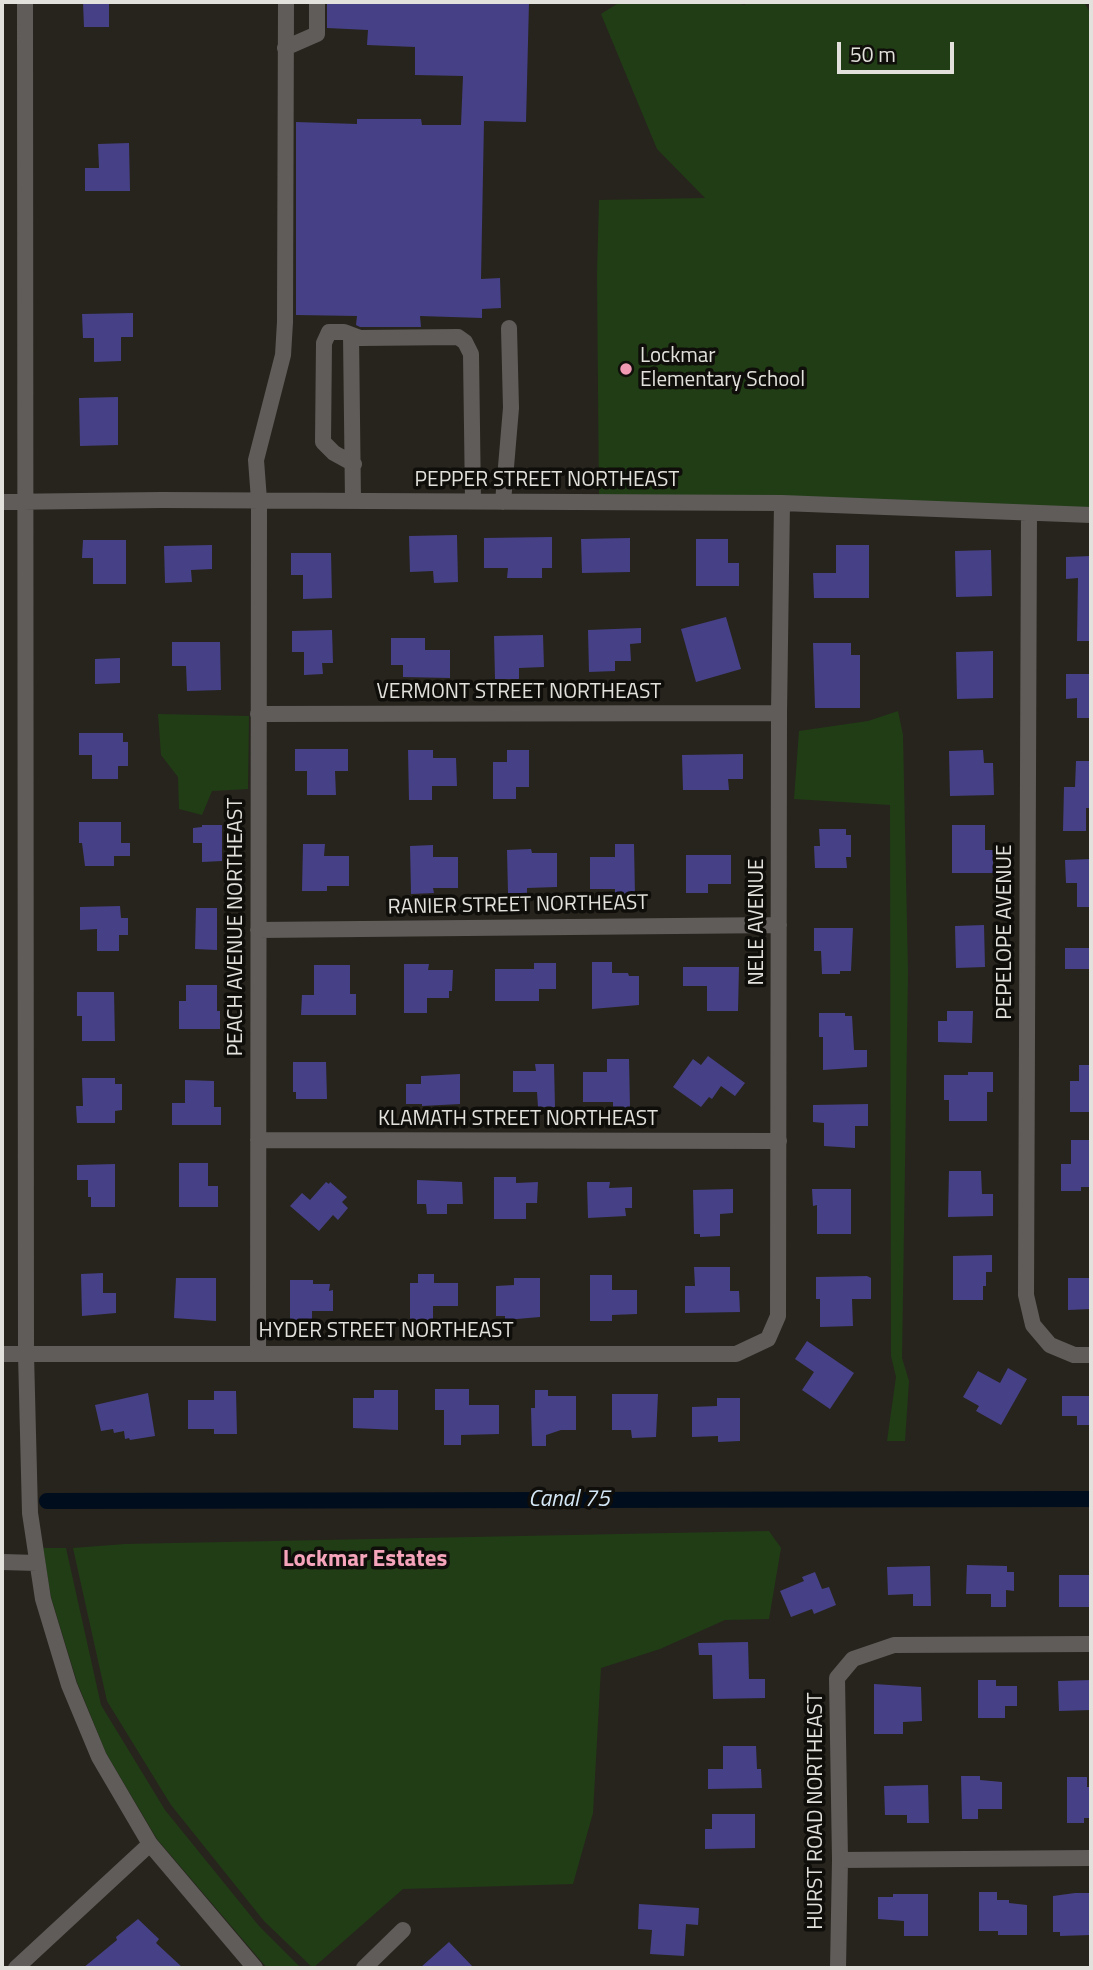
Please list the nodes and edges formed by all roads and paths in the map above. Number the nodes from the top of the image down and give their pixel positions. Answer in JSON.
{"nodes":[{"id":1,"x":25,"y":2,"type":"edge"},
{"id":2,"x":286,"y":2,"type":"edge"},
{"id":3,"x":317,"y":2,"type":"edge"},
{"id":4,"x":285,"y":48,"type":"junction"},
{"id":5,"x":509,"y":328,"type":"dead end"},
{"id":6,"x":351,"y":335,"type":"junction"},
{"id":7,"x":354,"y":464,"type":"junction"},
{"id":8,"x":259,"y":500,"type":"junction"},
{"id":9,"x":354,"y":501,"type":"junction"},
{"id":10,"x":473,"y":501,"type":"junction"},
{"id":11,"x":2,"y":502,"type":"edge"},
{"id":12,"x":26,"y":502,"type":"junction"},
{"id":13,"x":503,"y":502,"type":"junction"},
{"id":14,"x":782,"y":503,"type":"junction"},
{"id":15,"x":1029,"y":513,"type":"junction"},
{"id":16,"x":1091,"y":515,"type":"edge"},
{"id":17,"x":779,"y":713,"type":"junction"},
{"id":18,"x":258,"y":714,"type":"junction"},
{"id":19,"x":779,"y":925,"type":"junction"},
{"id":20,"x":258,"y":930,"type":"junction"},
{"id":21,"x":258,"y":1140,"type":"junction"},
{"id":22,"x":779,"y":1141,"type":"junction"},
{"id":23,"x":768,"y":1339,"type":"joint"},
{"id":24,"x":258,"y":1353,"type":"junction"},
{"id":25,"x":2,"y":1354,"type":"edge"},
{"id":26,"x":26,"y":1354,"type":"junction"},
{"id":27,"x":1091,"y":1354,"type":"edge"},
{"id":28,"x":2,"y":1562,"type":"edge"},
{"id":29,"x":37,"y":1563,"type":"junction"},
{"id":30,"x":1091,"y":1644,"type":"edge"},
{"id":31,"x":150,"y":1844,"type":"junction"},
{"id":32,"x":1091,"y":1858,"type":"edge"},
{"id":33,"x":840,"y":1860,"type":"junction"},
{"id":34,"x":403,"y":1930,"type":"dead end"},
{"id":35,"x":16,"y":1968,"type":"edge"},
{"id":36,"x":255,"y":1968,"type":"edge"},
{"id":37,"x":364,"y":1968,"type":"edge"},
{"id":38,"x":838,"y":1968,"type":"edge"}],
"edges":[{"from":1,"to":12,"type":"street"},
{"from":2,"to":4,"type":"street","name":"PEACH AVENUE NORTHEAST"},
{"from":3,"to":4,"type":"street"},
{"from":4,"to":8,"type":"street","name":"PEACH AVENUE NORTHEAST"},
{"from":5,"to":13,"type":"street"},
{"from":6,"to":7,"type":"street"},
{"from":6,"to":7,"type":"street"},
{"from":6,"to":10,"type":"street"},
{"from":7,"to":9,"type":"street"},
{"from":8,"to":9,"type":"street","name":"PEPPER STREET NORTHEAST"},
{"from":8,"to":12,"type":"street","name":"PEPPER STREET NORTHEAST"},
{"from":8,"to":18,"type":"street","name":"PEACH AVENUE NORTHEAST"},
{"from":9,"to":10,"type":"street","name":"PEPPER STREET NORTHEAST"},
{"from":10,"to":13,"type":"street","name":"PEPPER STREET NORTHEAST"},
{"from":11,"to":12,"type":"street","name":"PEPPER STREET NORTHEAST"},
{"from":12,"to":26,"type":"street"},
{"from":13,"to":14,"type":"street","name":"PEPPER STREET NORTHEAST"},
{"from":14,"to":15,"type":"street","name":"PEPPER STREET NORTHEAST"},
{"from":14,"to":17,"type":"street","name":"NELE AVENUE"},
{"from":15,"to":16,"type":"street","name":"PEPPER STREET NORTHEAST"},
{"from":15,"to":27,"type":"street","name":"PEPELOPE AVENUE"},
{"from":17,"to":18,"type":"street","name":"VERMONT STREET NORTHEAST"},
{"from":17,"to":19,"type":"street","name":"NELE AVENUE"},
{"from":18,"to":20,"type":"street","name":"PEACH AVENUE NORTHEAST"},
{"from":19,"to":20,"type":"street","name":"RANIER STREET NORTHEAST"},
{"from":19,"to":22,"type":"street","name":"NELE AVENUE"},
{"from":20,"to":21,"type":"street","name":"PEACH AVENUE NORTHEAST"},
{"from":21,"to":22,"type":"street","name":"KLAMATH STREET NORTHEAST"},
{"from":21,"to":24,"type":"street","name":"PEACH AVENUE NORTHEAST"},
{"from":22,"to":23,"type":"street","name":"NELE AVENUE"},
{"from":23,"to":24,"type":"street","name":"HYDER STREET NORTHEAST"},
{"from":24,"to":26,"type":"street","name":"HYDER STREET NORTHEAST"},
{"from":25,"to":26,"type":"street","name":"HYDER STREET NORTHEAST"},
{"from":26,"to":29,"type":"street"},
{"from":28,"to":29,"type":"street"},
{"from":29,"to":31,"type":"street"},
{"from":30,"to":33,"type":"street","name":"HURST ROAD NORTHEAST"},
{"from":31,"to":35,"type":"street"},
{"from":31,"to":36,"type":"street"},
{"from":32,"to":33,"type":"street"},
{"from":33,"to":38,"type":"street","name":"HURST ROAD NORTHEAST"},
{"from":34,"to":37,"type":"street"}]}
